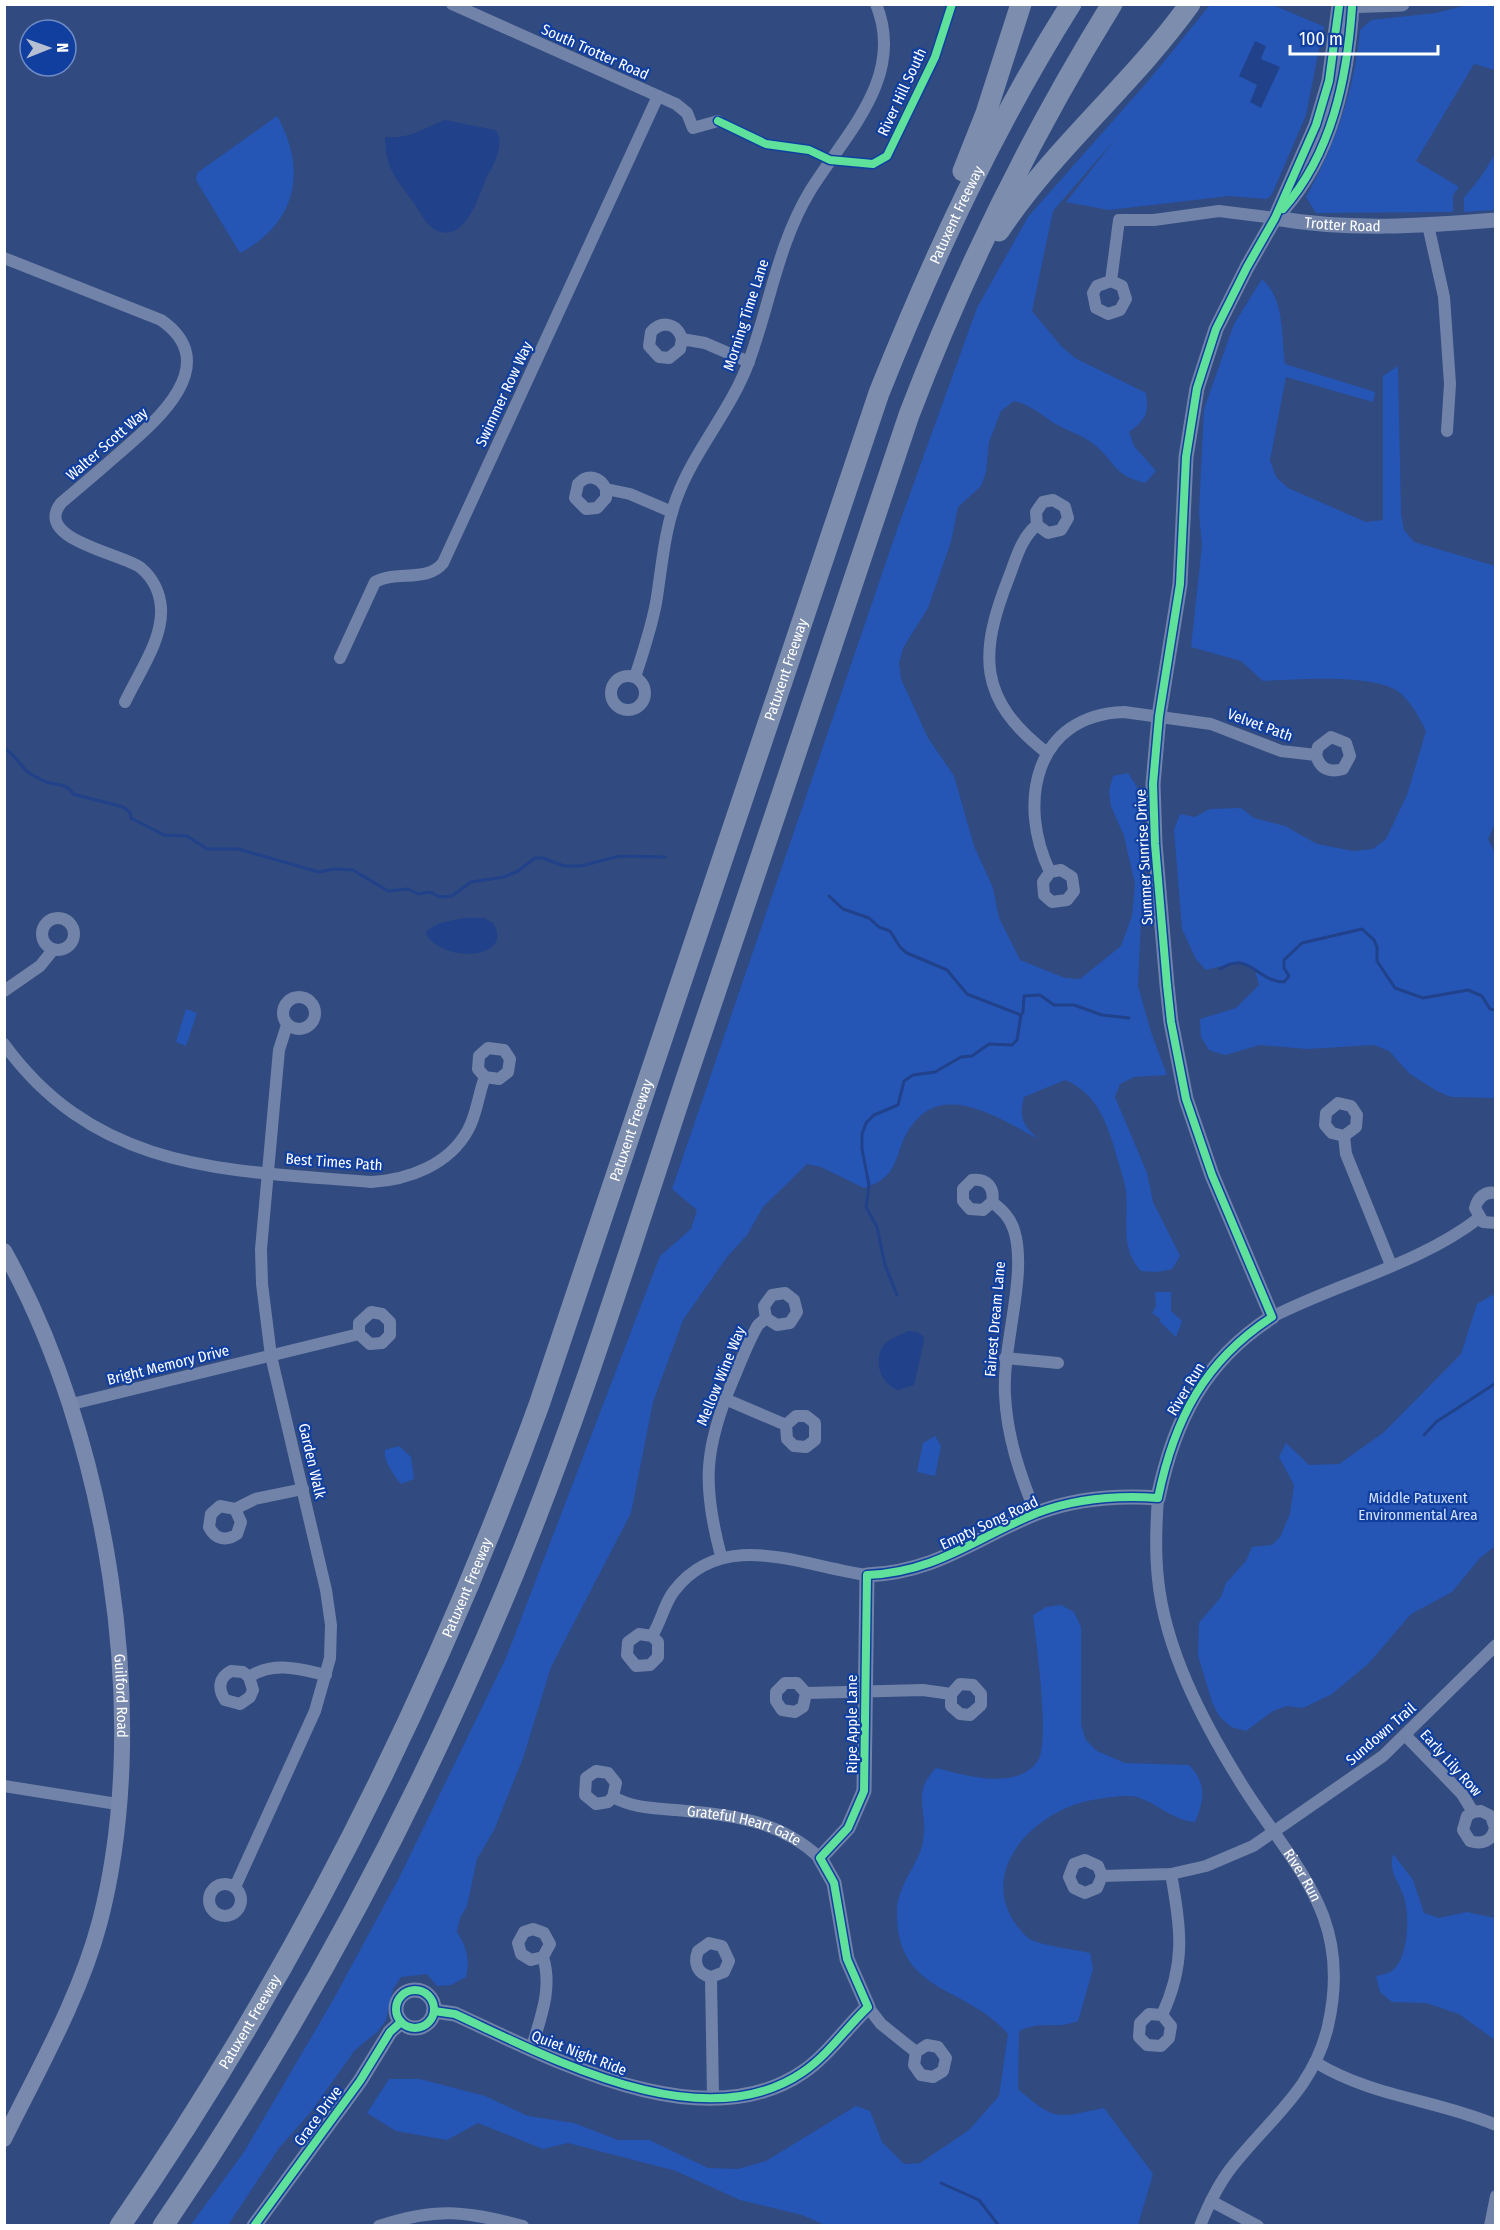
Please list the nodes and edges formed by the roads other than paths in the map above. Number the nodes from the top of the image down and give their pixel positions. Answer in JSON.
{"nodes":[{"id":1,"x":452,"y":4,"type":"edge"},
{"id":2,"x":876,"y":4,"type":"edge"},
{"id":3,"x":1021,"y":4,"type":"edge"},
{"id":4,"x":1071,"y":4,"type":"edge"},
{"id":5,"x":1112,"y":4,"type":"edge"},
{"id":6,"x":1190,"y":4,"type":"edge"},
{"id":7,"x":1402,"y":4,"type":"edge"},
{"id":8,"x":1342,"y":6,"type":"edge"},
{"id":9,"x":658,"y":96,"type":"junction"},
{"id":10,"x":717,"y":121,"type":"dead end"},
{"id":11,"x":1275,"y":218,"type":"junction"},
{"id":12,"x":1496,"y":220,"type":"edge"},
{"id":13,"x":1428,"y":225,"type":"junction"},
{"id":14,"x":4,"y":258,"type":"edge"},
{"id":15,"x":1111,"y":281,"type":"dead end"},
{"id":16,"x":916,"y":299,"type":"junction"},
{"id":17,"x":682,"y":339,"type":"dead end"},
{"id":18,"x":749,"y":362,"type":"junction"},
{"id":19,"x":909,"y":415,"type":"junction"},
{"id":20,"x":1447,"y":431,"type":"dead end"},
{"id":21,"x":606,"y":489,"type":"dead end"},
{"id":22,"x":672,"y":512,"type":"junction"},
{"id":23,"x":1037,"y":525,"type":"dead end"},
{"id":24,"x":340,"y":658,"type":"dead end"},
{"id":25,"x":635,"y":677,"type":"dead end"},
{"id":26,"x":125,"y":702,"type":"dead end"},
{"id":27,"x":1158,"y":716,"type":"junction"},
{"id":28,"x":1047,"y":753,"type":"junction"},
{"id":29,"x":1316,"y":755,"type":"dead end"},
{"id":30,"x":1050,"y":873,"type":"dead end"},
{"id":31,"x":53,"y":950,"type":"dead end"},
{"id":32,"x":4,"y":991,"type":"edge"},
{"id":33,"x":287,"y":1025,"type":"dead end"},
{"id":34,"x":4,"y":1044,"type":"edge"},
{"id":35,"x":485,"y":1077,"type":"dead end"},
{"id":36,"x":1344,"y":1136,"type":"dead end"},
{"id":37,"x":268,"y":1173,"type":"junction"},
{"id":38,"x":1496,"y":1193,"type":"edge"},
{"id":39,"x":992,"y":1202,"type":"dead end"},
{"id":40,"x":1479,"y":1218,"type":"junction"},
{"id":41,"x":1496,"y":1224,"type":"edge"},
{"id":42,"x":4,"y":1251,"type":"edge"},
{"id":43,"x":1390,"y":1265,"type":"junction"},
{"id":44,"x":1272,"y":1317,"type":"junction"},
{"id":45,"x":766,"y":1318,"type":"dead end"},
{"id":46,"x":359,"y":1334,"type":"dead end"},
{"id":47,"x":271,"y":1356,"type":"junction"},
{"id":48,"x":1005,"y":1358,"type":"junction"},
{"id":49,"x":1058,"y":1363,"type":"dead end"},
{"id":50,"x":724,"y":1399,"type":"junction"},
{"id":51,"x":72,"y":1404,"type":"junction"},
{"id":52,"x":786,"y":1425,"type":"dead end"},
{"id":53,"x":303,"y":1489,"type":"junction"},
{"id":54,"x":1158,"y":1498,"type":"junction"},
{"id":55,"x":234,"y":1509,"type":"dead end"},
{"id":56,"x":1036,"y":1514,"type":"junction"},
{"id":57,"x":721,"y":1556,"type":"junction"},
{"id":58,"x":867,"y":1575,"type":"junction"},
{"id":59,"x":652,"y":1636,"type":"dead end"},
{"id":60,"x":1496,"y":1645,"type":"edge"},
{"id":61,"x":326,"y":1676,"type":"junction"},
{"id":62,"x":249,"y":1677,"type":"dead end"},
{"id":63,"x":865,"y":1692,"type":"junction"},
{"id":64,"x":806,"y":1693,"type":"dead end"},
{"id":65,"x":951,"y":1694,"type":"dead end"},
{"id":66,"x":1405,"y":1735,"type":"junction"},
{"id":67,"x":4,"y":1786,"type":"edge"},
{"id":68,"x":613,"y":1797,"type":"dead end"},
{"id":69,"x":117,"y":1804,"type":"junction"},
{"id":70,"x":1473,"y":1812,"type":"dead end"},
{"id":71,"x":1275,"y":1832,"type":"junction"},
{"id":72,"x":820,"y":1858,"type":"junction"},
{"id":73,"x":1171,"y":1875,"type":"junction"},
{"id":74,"x":1102,"y":1876,"type":"dead end"},
{"id":75,"x":235,"y":1887,"type":"dead end"},
{"id":76,"x":543,"y":1958,"type":"dead end"},
{"id":77,"x":711,"y":1977,"type":"dead end"},
{"id":78,"x":867,"y":2007,"type":"junction"},
{"id":79,"x":435,"y":2011,"type":"junction"},
{"id":80,"x":1162,"y":2015,"type":"dead end"},
{"id":81,"x":401,"y":2022,"type":"junction"},
{"id":82,"x":531,"y":2050,"type":"junction"},
{"id":83,"x":916,"y":2052,"type":"dead end"},
{"id":84,"x":1315,"y":2062,"type":"junction"},
{"id":85,"x":713,"y":2097,"type":"junction"},
{"id":86,"x":1496,"y":2126,"type":"edge"},
{"id":87,"x":4,"y":2139,"type":"edge"},
{"id":88,"x":1496,"y":2196,"type":"edge"},
{"id":89,"x":1211,"y":2201,"type":"junction"},
{"id":90,"x":254,"y":2225,"type":"edge"},
{"id":91,"x":120,"y":2226,"type":"edge"},
{"id":92,"x":163,"y":2226,"type":"edge"},
{"id":93,"x":379,"y":2226,"type":"edge"},
{"id":94,"x":523,"y":2226,"type":"edge"},
{"id":95,"x":1200,"y":2226,"type":"edge"},
{"id":96,"x":1258,"y":2226,"type":"edge"},
{"id":97,"x":1490,"y":2226,"type":"edge"}],
"edges":[{"from":1,"to":9,"type":"street","name":"South Trotter Road"},
{"from":2,"to":18,"type":"street","name":"Morning Time Lane"},
{"from":3,"to":16,"type":"highway"},
{"from":4,"to":16,"type":"highway","name":"Patuxent Freeway"},
{"from":5,"to":19,"type":"highway"},
{"from":6,"to":19,"type":"highway"},
{"from":7,"to":8,"type":"street"},
{"from":8,"to":11,"type":"street","name":"Summer Sunrise Drive"},
{"from":9,"to":10,"type":"street","name":"South Trotter Road"},
{"from":9,"to":24,"type":"street","name":"Swimmer Row Way"},
{"from":11,"to":13,"type":"street","name":"Trotter Road"},
{"from":11,"to":15,"type":"street","name":"Trotter Road"},
{"from":11,"to":27,"type":"street","name":"Summer Sunrise Drive"},
{"from":12,"to":13,"type":"street","name":"Trotter Road"},
{"from":13,"to":20,"type":"street"},
{"from":14,"to":26,"type":"street","name":"Walter Scott Way"},
{"from":16,"to":91,"type":"highway","name":"Patuxent Freeway"},
{"from":17,"to":18,"type":"street"},
{"from":18,"to":22,"type":"street","name":"Morning Time Lane"},
{"from":19,"to":92,"type":"highway"},
{"from":21,"to":22,"type":"street"},
{"from":22,"to":25,"type":"street","name":"Morning Time Lane"},
{"from":23,"to":28,"type":"street"},
{"from":27,"to":28,"type":"street","name":"Velvet Path"},
{"from":27,"to":29,"type":"street","name":"Velvet Path"},
{"from":27,"to":44,"type":"street","name":"Summer Sunrise Drive"},
{"from":28,"to":30,"type":"street"},
{"from":31,"to":32,"type":"street"},
{"from":33,"to":37,"type":"street","name":"Garden Walk"},
{"from":34,"to":37,"type":"street","name":"Best Times Path"},
{"from":35,"to":37,"type":"street","name":"Best Times Path"},
{"from":36,"to":43,"type":"street"},
{"from":37,"to":47,"type":"street","name":"Garden Walk"},
{"from":38,"to":40,"type":"street"},
{"from":39,"to":48,"type":"street","name":"Fairest Dream Lane"},
{"from":40,"to":41,"type":"street"},
{"from":40,"to":43,"type":"street","name":"River Run"},
{"from":42,"to":51,"type":"main road","name":"Guilford Road"},
{"from":43,"to":44,"type":"street","name":"River Run"},
{"from":44,"to":54,"type":"street","name":"River Run"},
{"from":45,"to":50,"type":"street","name":"Mellow Wine Way"},
{"from":46,"to":47,"type":"street","name":"Bright Memory Drive"},
{"from":47,"to":51,"type":"street","name":"Bright Memory Drive"},
{"from":47,"to":53,"type":"street","name":"Garden Walk"},
{"from":48,"to":49,"type":"street"},
{"from":48,"to":56,"type":"street","name":"Fairest Dream Lane"},
{"from":50,"to":52,"type":"street"},
{"from":50,"to":57,"type":"street","name":"Mellow Wine Way"},
{"from":51,"to":69,"type":"main road","name":"Guilford Road"},
{"from":53,"to":55,"type":"street"},
{"from":53,"to":61,"type":"street","name":"Garden Walk"},
{"from":54,"to":56,"type":"street","name":"Empty Song Road"},
{"from":54,"to":71,"type":"street","name":"River Run"},
{"from":56,"to":58,"type":"street","name":"Empty Song Road"},
{"from":57,"to":58,"type":"street","name":"Empty Song Road"},
{"from":57,"to":59,"type":"street","name":"Empty Song Road"},
{"from":58,"to":63,"type":"street","name":"Ripe Apple Lane"},
{"from":60,"to":66,"type":"street","name":"Sundown Trail"},
{"from":61,"to":62,"type":"street"},
{"from":61,"to":75,"type":"street","name":"Garden Walk"},
{"from":63,"to":64,"type":"street"},
{"from":63,"to":65,"type":"street"},
{"from":63,"to":72,"type":"street","name":"Ripe Apple Lane"},
{"from":66,"to":70,"type":"street","name":"Early Lily Row"},
{"from":66,"to":71,"type":"street","name":"Sundown Trail"},
{"from":67,"to":69,"type":"street"},
{"from":68,"to":72,"type":"street","name":"Grateful Heart Gate"},
{"from":69,"to":87,"type":"main road","name":"Guilford Road"},
{"from":71,"to":73,"type":"street","name":"Sundown Trail"},
{"from":71,"to":84,"type":"street","name":"River Run"},
{"from":72,"to":78,"type":"street","name":"Grateful Heart Gate"},
{"from":73,"to":74,"type":"street","name":"Sundown Trail"},
{"from":73,"to":80,"type":"street"},
{"from":76,"to":82,"type":"street"},
{"from":77,"to":85,"type":"street"},
{"from":78,"to":83,"type":"street"},
{"from":78,"to":85,"type":"street","name":"Quiet Night Ride"},
{"from":79,"to":81,"type":"street"},
{"from":79,"to":81,"type":"street"},
{"from":79,"to":82,"type":"street","name":"Quiet Night Ride"},
{"from":81,"to":90,"type":"street","name":"Grace Drive"},
{"from":82,"to":85,"type":"street","name":"Quiet Night Ride"},
{"from":84,"to":86,"type":"street"},
{"from":84,"to":89,"type":"street","name":"River Run"},
{"from":88,"to":97,"type":"street"},
{"from":89,"to":95,"type":"street","name":"River Run"},
{"from":89,"to":96,"type":"street"},
{"from":93,"to":94,"type":"street"}]}
